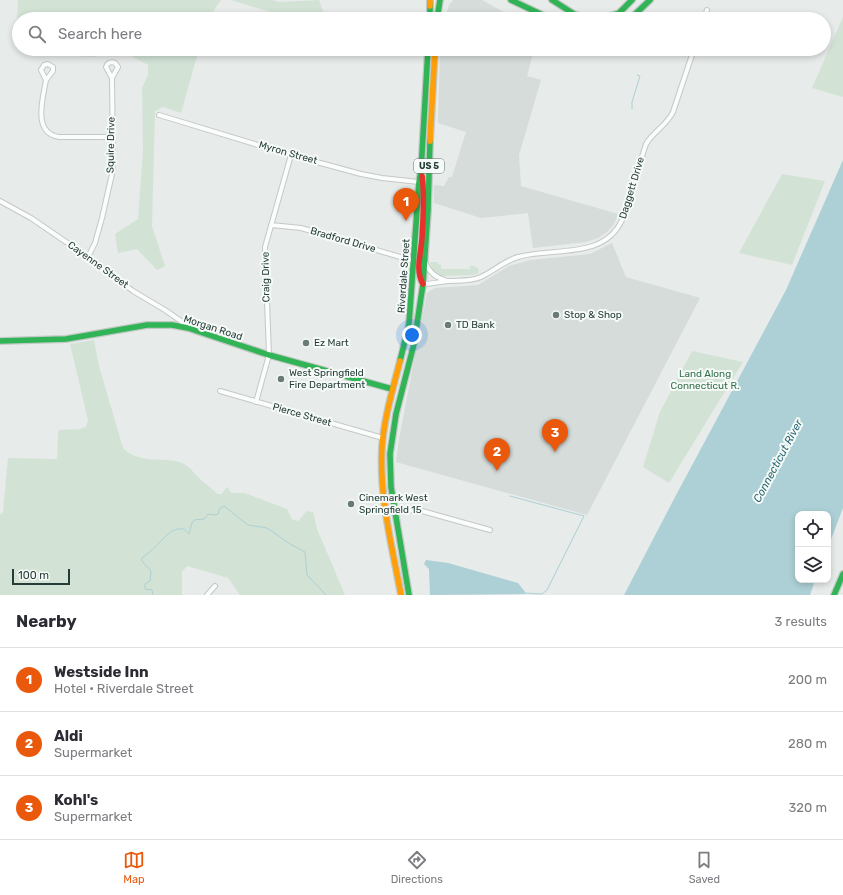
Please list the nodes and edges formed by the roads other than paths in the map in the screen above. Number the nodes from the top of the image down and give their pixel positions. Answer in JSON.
{"nodes":[{"id":1,"x":437,"y":0,"type":"edge"},
{"id":2,"x":440,"y":0,"type":"edge"},
{"id":3,"x":511,"y":0,"type":"edge"},
{"id":4,"x":552,"y":0,"type":"edge"},
{"id":5,"x":632,"y":0,"type":"edge"},
{"id":6,"x":650,"y":0,"type":"edge"},
{"id":7,"x":437,"y":12,"type":"edge"},
{"id":8,"x":438,"y":12,"type":"edge"},
{"id":9,"x":535,"y":12,"type":"edge"},
{"id":10,"x":571,"y":12,"type":"edge"},
{"id":11,"x":619,"y":12,"type":"edge"},
{"id":12,"x":623,"y":12,"type":"edge"},
{"id":13,"x":637,"y":12,"type":"edge"},
{"id":14,"x":428,"y":56,"type":"edge"},
{"id":15,"x":435,"y":56,"type":"edge"},
{"id":16,"x":692,"y":56,"type":"edge"},
{"id":17,"x":112,"y":78,"type":"dead end"},
{"id":18,"x":46,"y":80,"type":"dead end"},
{"id":19,"x":159,"y":115,"type":"dead end"},
{"id":20,"x":113,"y":137,"type":"junction"},
{"id":21,"x":291,"y":155,"type":"junction"},
{"id":22,"x":421,"y":171,"type":"junction"},
{"id":23,"x":419,"y":182,"type":"junction"},
{"id":24,"x":0,"y":200,"type":"edge"},
{"id":25,"x":271,"y":225,"type":"junction"},
{"id":26,"x":88,"y":257,"type":"junction"},
{"id":27,"x":414,"y":261,"type":"junction"},
{"id":28,"x":425,"y":262,"type":"junction"},
{"id":29,"x":447,"y":281,"type":"junction"},
{"id":30,"x":423,"y":284,"type":"junction"},
{"id":31,"x":412,"y":293,"type":"junction"},
{"id":32,"x":165,"y":310,"type":"junction"},
{"id":33,"x":172,"y":325,"type":"junction"},
{"id":34,"x":196,"y":331,"type":"junction"},
{"id":35,"x":0,"y":341,"type":"edge"},
{"id":36,"x":269,"y":354,"type":"junction"},
{"id":37,"x":403,"y":387,"type":"junction"},
{"id":38,"x":392,"y":390,"type":"junction"},
{"id":39,"x":220,"y":391,"type":"dead end"},
{"id":40,"x":401,"y":394,"type":"junction"},
{"id":41,"x":256,"y":402,"type":"junction"},
{"id":42,"x":383,"y":438,"type":"junction"},
{"id":43,"x":395,"y":513,"type":"junction"},
{"id":44,"x":388,"y":524,"type":"junction"},
{"id":45,"x":490,"y":530,"type":"dead end"},
{"id":46,"x":404,"y":564,"type":"junction"},
{"id":47,"x":843,"y":574,"type":"edge"},
{"id":48,"x":214,"y":586,"type":"dead end"},
{"id":49,"x":207,"y":595,"type":"edge"},
{"id":50,"x":401,"y":595,"type":"edge"},
{"id":51,"x":409,"y":595,"type":"edge"},
{"id":52,"x":834,"y":595,"type":"edge"}],
"edges":[{"from":1,"to":7,"type":"main road"},
{"from":2,"to":8,"type":"main road"},
{"from":3,"to":9,"type":"main road"},
{"from":4,"to":10,"type":"main road"},
{"from":5,"to":11,"type":"main road"},
{"from":5,"to":12,"type":"main road"},
{"from":6,"to":13,"type":"main road"},
{"from":14,"to":22,"type":"main road","name":"Riverdale Street","number":"US 5"},
{"from":15,"to":28,"type":"main road","name":"Riverdale Street","number":"US 5"},
{"from":16,"to":29,"type":"street","name":"Daggett Drive"},
{"from":17,"to":20,"type":"street","name":"Squire Drive"},
{"from":18,"to":20,"type":"street"},
{"from":19,"to":21,"type":"street","name":"Myron Street"},
{"from":20,"to":26,"type":"street","name":"Squire Drive"},
{"from":21,"to":23,"type":"street","name":"Myron Street"},
{"from":21,"to":25,"type":"street","name":"Craig Drive"},
{"from":22,"to":23,"type":"main road","name":"Riverdale Street","number":"US 5"},
{"from":22,"to":30,"type":"main road"},
{"from":23,"to":27,"type":"main road","name":"Riverdale Street","number":"US 5"},
{"from":24,"to":26,"type":"street","name":"Cayenne Street"},
{"from":25,"to":27,"type":"street","name":"Bradford Drive"},
{"from":25,"to":36,"type":"street","name":"Craig Drive"},
{"from":26,"to":32,"type":"street","name":"Cayenne Street"},
{"from":27,"to":31,"type":"main road","name":"Riverdale Street","number":"US 5"},
{"from":28,"to":29,"type":"street"},
{"from":28,"to":30,"type":"main road","name":"Riverdale Street","number":"US 5"},
{"from":29,"to":30,"type":"street","name":"Daggett Drive"},
{"from":30,"to":31,"type":"main road"},
{"from":30,"to":37,"type":"main road","name":"Riverdale Street","number":"US 5"},
{"from":31,"to":38,"type":"main road","name":"Riverdale Street","number":"US 5"},
{"from":32,"to":33,"type":"street"},
{"from":32,"to":34,"type":"street","name":"Cayenne Street"},
{"from":33,"to":34,"type":"main road","name":"Morgan Road"},
{"from":33,"to":35,"type":"main road","name":"Morgan Road"},
{"from":34,"to":36,"type":"main road","name":"Morgan Road"},
{"from":36,"to":38,"type":"main road","name":"Morgan Road"},
{"from":36,"to":41,"type":"street","name":"Craig Drive"},
{"from":37,"to":38,"type":"main road"},
{"from":37,"to":40,"type":"main road","name":"Riverdale Street","number":"US 5"},
{"from":38,"to":40,"type":"main road","name":"Morgan Road"},
{"from":38,"to":42,"type":"main road","name":"Riverdale Street","number":"US 5"},
{"from":39,"to":41,"type":"street","name":"Pierce Street"},
{"from":40,"to":43,"type":"main road","name":"Riverdale Street","number":"US 5"},
{"from":41,"to":42,"type":"street","name":"Pierce Street"},
{"from":42,"to":44,"type":"main road","name":"Riverdale Street","number":"US 5"},
{"from":43,"to":45,"type":"street"},
{"from":43,"to":46,"type":"main road","name":"Riverdale Street","number":"US 5"},
{"from":44,"to":46,"type":"main road"},
{"from":44,"to":50,"type":"main road","name":"Riverdale Street","number":"US 5"},
{"from":46,"to":51,"type":"main road","name":"Riverdale Street","number":"US 5"},
{"from":47,"to":52,"type":"main road"},
{"from":48,"to":49,"type":"street"}]}
